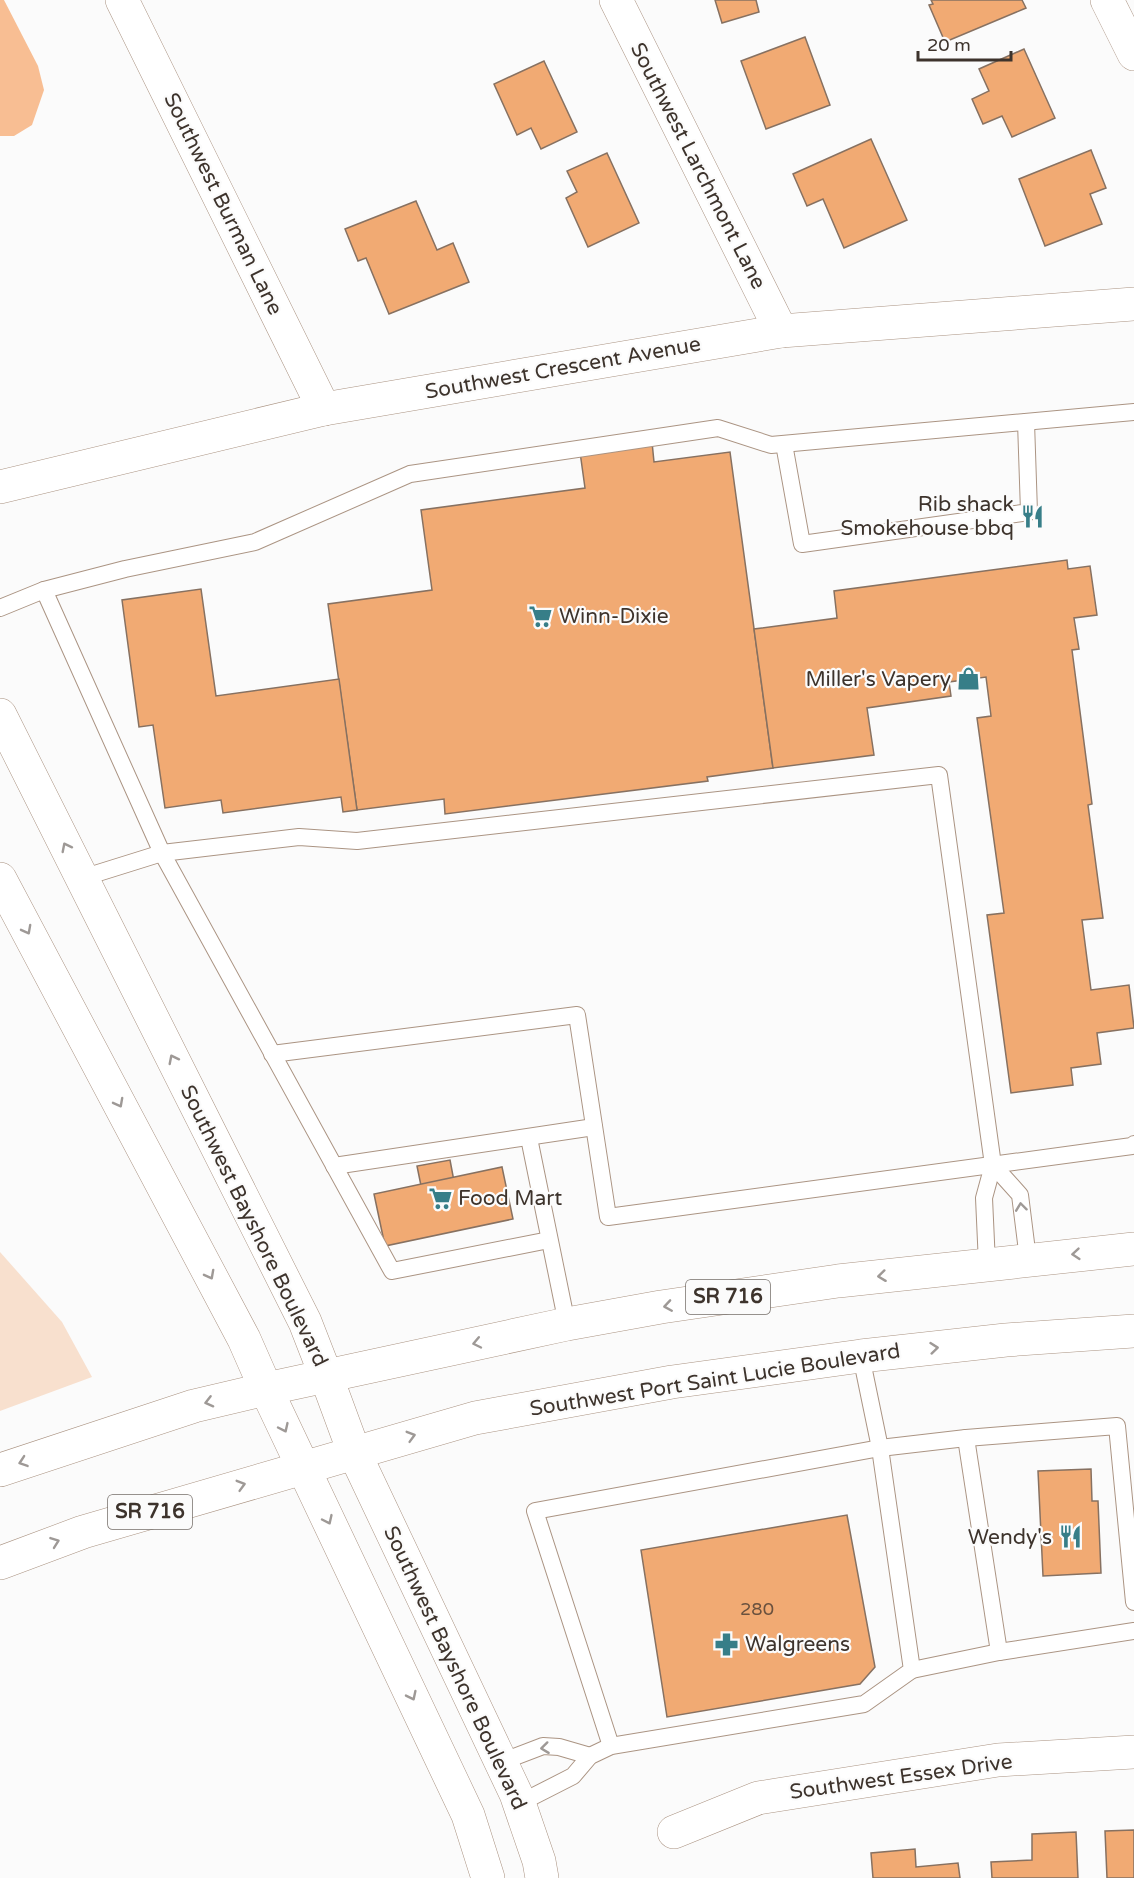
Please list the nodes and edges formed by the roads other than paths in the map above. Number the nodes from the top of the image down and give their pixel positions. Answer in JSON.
{"nodes":[{"id":1,"x":122,"y":0,"type":"edge"},
{"id":2,"x":616,"y":0,"type":"edge"},
{"id":3,"x":1107,"y":0,"type":"edge"},
{"id":4,"x":1134,"y":54,"type":"edge"},
{"id":5,"x":1134,"y":304,"type":"edge"},
{"id":6,"x":781,"y":331,"type":"junction"},
{"id":7,"x":324,"y":409,"type":"junction"},
{"id":8,"x":1134,"y":412,"type":"edge"},
{"id":9,"x":1026,"y":422,"type":"junction"},
{"id":10,"x":784,"y":444,"type":"junction"},
{"id":11,"x":0,"y":487,"type":"edge"},
{"id":12,"x":44,"y":590,"type":"junction"},
{"id":13,"x":0,"y":608,"type":"edge"},
{"id":14,"x":0,"y":715,"type":"edge"},
{"id":15,"x":8,"y":740,"type":"edge"},
{"id":16,"x":162,"y":853,"type":"junction"},
{"id":17,"x":82,"y":878,"type":"junction"},
{"id":18,"x":0,"y":879,"type":"edge"},
{"id":19,"x":272,"y":1054,"type":"junction"},
{"id":20,"x":594,"y":1127,"type":"junction"},
{"id":21,"x":529,"y":1138,"type":"junction"},
{"id":22,"x":1134,"y":1144,"type":"edge"},
{"id":23,"x":993,"y":1165,"type":"junction"},
{"id":24,"x":334,"y":1166,"type":"junction"},
{"id":25,"x":549,"y":1240,"type":"junction"},
{"id":26,"x":1134,"y":1249,"type":"edge"},
{"id":27,"x":1028,"y":1259,"type":"junction"},
{"id":28,"x":987,"y":1264,"type":"junction"},
{"id":29,"x":567,"y":1324,"type":"junction"},
{"id":30,"x":1134,"y":1331,"type":"edge"},
{"id":31,"x":861,"y":1356,"type":"junction"},
{"id":32,"x":326,"y":1376,"type":"junction"},
{"id":33,"x":266,"y":1389,"type":"junction"},
{"id":34,"x":966,"y":1438,"type":"junction"},
{"id":35,"x":880,"y":1448,"type":"junction"},
{"id":36,"x":354,"y":1452,"type":"junction"},
{"id":37,"x":303,"y":1467,"type":"junction"},
{"id":38,"x":0,"y":1470,"type":"edge"},
{"id":39,"x":0,"y":1563,"type":"edge"},
{"id":40,"x":1134,"y":1602,"type":"edge"},
{"id":41,"x":1134,"y":1631,"type":"edge"},
{"id":42,"x":999,"y":1652,"type":"junction"},
{"id":43,"x":912,"y":1670,"type":"junction"},
{"id":44,"x":611,"y":1746,"type":"junction"},
{"id":45,"x":1134,"y":1752,"type":"edge"},
{"id":46,"x":590,"y":1756,"type":"junction"},
{"id":47,"x":501,"y":1762,"type":"junction"},
{"id":48,"x":519,"y":1803,"type":"junction"},
{"id":49,"x":674,"y":1832,"type":"dead end"},
{"id":50,"x":488,"y":1878,"type":"edge"},
{"id":51,"x":543,"y":1878,"type":"edge"}],
"edges":[{"from":1,"to":7,"type":"main road","name":"Southwest Burman Lane"},
{"from":2,"to":6,"type":"main road","name":"Southwest Larchmont Lane"},
{"from":3,"to":4,"type":"main road"},
{"from":5,"to":6,"type":"main road","name":"Southwest Crescent Avenue"},
{"from":6,"to":7,"type":"main road","name":"Southwest Crescent Avenue"},
{"from":7,"to":11,"type":"main road","name":"Southwest Crescent Avenue"},
{"from":8,"to":9,"type":"lane"},
{"from":9,"to":10,"type":"lane"},
{"from":9,"to":10,"type":"lane"},
{"from":10,"to":12,"type":"lane"},
{"from":12,"to":13,"type":"lane"},
{"from":12,"to":16,"type":"lane"},
{"from":14,"to":15,"type":"main road","name":"Southwest Bayshore Boulevard"},
{"from":17,"to":15,"type":"main road","name":"Southwest Bayshore Boulevard","one_way":true},
{"from":16,"to":17,"type":"lane"},
{"from":16,"to":19,"type":"lane"},
{"from":16,"to":23,"type":"lane"},
{"from":32,"to":17,"type":"main road","name":"Southwest Bayshore Boulevard","one_way":true},
{"from":18,"to":33,"type":"main road","one_way":true},
{"from":19,"to":20,"type":"lane"},
{"from":19,"to":24,"type":"lane"},
{"from":20,"to":21,"type":"lane"},
{"from":20,"to":23,"type":"lane"},
{"from":21,"to":24,"type":"lane"},
{"from":21,"to":25,"type":"lane"},
{"from":22,"to":23,"type":"lane"},
{"from":27,"to":23,"type":"lane","one_way":true},
{"from":23,"to":28,"type":"lane"},
{"from":24,"to":25,"type":"lane"},
{"from":25,"to":29,"type":"lane"},
{"from":26,"to":27,"type":"main road","number":"SR 716","one_way":true},
{"from":27,"to":28,"type":"main road","number":"SR 716"},
{"from":28,"to":29,"type":"main road","number":"SR 716","one_way":true},
{"from":29,"to":32,"type":"main road","number":"SR 716","one_way":true},
{"from":31,"to":30,"type":"main road","name":"Southwest Port Saint Lucie Boulevard","number":"SR 716","one_way":true},
{"from":31,"to":35,"type":"lane"},
{"from":36,"to":31,"type":"main road","name":"Southwest Port Saint Lucie Boulevard","number":"SR 716","one_way":true},
{"from":32,"to":33,"type":"main road","number":"SR 716"},
{"from":32,"to":36,"type":"main road","name":"Southwest Bayshore Boulevard"},
{"from":33,"to":37,"type":"main road","one_way":true},
{"from":33,"to":38,"type":"main road","number":"SR 716","one_way":true},
{"from":34,"to":35,"type":"lane"},
{"from":34,"to":40,"type":"lane"},
{"from":34,"to":42,"type":"lane"},
{"from":35,"to":43,"type":"lane"},
{"from":35,"to":44,"type":"lane"},
{"from":36,"to":37,"type":"main road","name":"Southwest Port Saint Lucie Boulevard","number":"SR 716"},
{"from":36,"to":47,"type":"main road","name":"Southwest Bayshore Boulevard"},
{"from":39,"to":37,"type":"main road","number":"SR 716","one_way":true},
{"from":37,"to":50,"type":"main road","one_way":true},
{"from":41,"to":42,"type":"lane"},
{"from":42,"to":43,"type":"lane"},
{"from":43,"to":44,"type":"lane"},
{"from":44,"to":46,"type":"lane"},
{"from":45,"to":49,"type":"main road","name":"Southwest Essex Drive"},
{"from":46,"to":47,"type":"lane","one_way":true},
{"from":46,"to":48,"type":"lane"},
{"from":47,"to":48,"type":"main road","name":"Southwest Bayshore Boulevard"},
{"from":48,"to":51,"type":"main road","name":"Southwest Bayshore Boulevard"}]}
